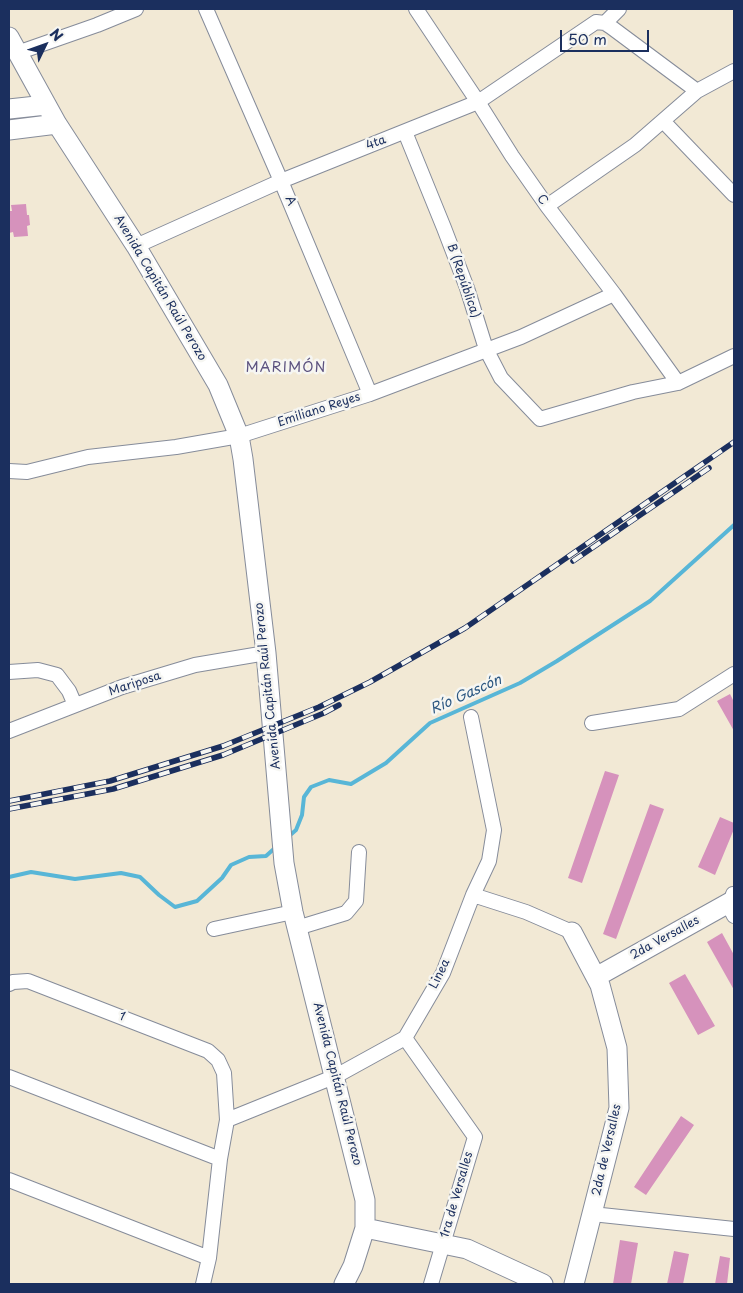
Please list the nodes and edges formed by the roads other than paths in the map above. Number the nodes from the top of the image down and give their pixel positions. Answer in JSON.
{"nodes":[{"id":1,"x":136,"y":9,"type":"edge"},
{"id":2,"x":206,"y":9,"type":"edge"},
{"id":3,"x":416,"y":9,"type":"edge"},
{"id":4,"x":620,"y":9,"type":"edge"},
{"id":5,"x":605,"y":23,"type":"junction"},
{"id":6,"x":13,"y":45,"type":"edge"},
{"id":7,"x":734,"y":71,"type":"edge"},
{"id":8,"x":697,"y":90,"type":"junction"},
{"id":9,"x":478,"y":102,"type":"junction"},
{"id":10,"x":46,"y":105,"type":"junction"},
{"id":11,"x":9,"y":108,"type":"edge"},
{"id":12,"x":663,"y":121,"type":"junction"},
{"id":13,"x":57,"y":124,"type":"junction"},
{"id":14,"x":9,"y":130,"type":"edge"},
{"id":15,"x":405,"y":132,"type":"junction"},
{"id":16,"x":281,"y":180,"type":"junction"},
{"id":17,"x":734,"y":195,"type":"edge"},
{"id":18,"x":547,"y":206,"type":"junction"},
{"id":19,"x":136,"y":246,"type":"junction"},
{"id":20,"x":614,"y":294,"type":"junction"},
{"id":21,"x":486,"y":349,"type":"junction"},
{"id":22,"x":734,"y":356,"type":"edge"},
{"id":23,"x":678,"y":383,"type":"junction"},
{"id":24,"x":370,"y":394,"type":"junction"},
{"id":25,"x":239,"y":436,"type":"junction"},
{"id":26,"x":9,"y":471,"type":"edge"},
{"id":27,"x":266,"y":653,"type":"junction"},
{"id":28,"x":9,"y":672,"type":"edge"},
{"id":29,"x":734,"y":674,"type":"edge"},
{"id":30,"x":74,"y":704,"type":"junction"},
{"id":31,"x":471,"y":717,"type":"dead end"},
{"id":32,"x":592,"y":723,"type":"dead end"},
{"id":33,"x":9,"y":731,"type":"edge"},
{"id":34,"x":359,"y":852,"type":"dead end"},
{"id":35,"x":473,"y":896,"type":"junction"},
{"id":36,"x":734,"y":902,"type":"edge"},
{"id":37,"x":295,"y":920,"type":"junction"},
{"id":38,"x":214,"y":929,"type":"dead end"},
{"id":39,"x":572,"y":932,"type":"joint"},
{"id":40,"x":596,"y":977,"type":"junction"},
{"id":41,"x":9,"y":984,"type":"edge"},
{"id":42,"x":405,"y":1038,"type":"junction"},
{"id":43,"x":336,"y":1076,"type":"junction"},
{"id":44,"x":9,"y":1077,"type":"edge"},
{"id":45,"x":227,"y":1120,"type":"junction"},
{"id":46,"x":220,"y":1159,"type":"junction"},
{"id":47,"x":9,"y":1180,"type":"edge"},
{"id":48,"x":592,"y":1214,"type":"junction"},
{"id":49,"x":365,"y":1228,"type":"junction"},
{"id":50,"x":734,"y":1229,"type":"edge"},
{"id":51,"x":443,"y":1245,"type":"junction"},
{"id":52,"x":209,"y":1258,"type":"junction"},
{"id":53,"x":203,"y":1284,"type":"edge"},
{"id":54,"x":344,"y":1284,"type":"edge"},
{"id":55,"x":431,"y":1284,"type":"edge"},
{"id":56,"x":543,"y":1284,"type":"edge"},
{"id":57,"x":574,"y":1284,"type":"edge"}],
"edges":[{"from":1,"to":6,"type":"street"},
{"from":2,"to":16,"type":"street","name":"A"},
{"from":3,"to":9,"type":"street","name":"C"},
{"from":4,"to":5,"type":"street"},
{"from":5,"to":8,"type":"street"},
{"from":5,"to":9,"type":"street","name":"4ta"},
{"from":6,"to":10,"type":"main road"},
{"from":7,"to":8,"type":"street"},
{"from":8,"to":12,"type":"street"},
{"from":9,"to":15,"type":"street","name":"4ta"},
{"from":9,"to":18,"type":"street","name":"C"},
{"from":10,"to":11,"type":"main road"},
{"from":10,"to":13,"type":"main road","name":"Avenida Capitán Raúl Perozo"},
{"from":12,"to":17,"type":"street"},
{"from":12,"to":18,"type":"street"},
{"from":13,"to":14,"type":"main road"},
{"from":13,"to":19,"type":"main road","name":"Avenida Capitán Raúl Perozo"},
{"from":15,"to":16,"type":"street","name":"4ta"},
{"from":15,"to":21,"type":"street","name":"B (República)"},
{"from":16,"to":19,"type":"street","name":"4ta"},
{"from":16,"to":24,"type":"street","name":"A"},
{"from":18,"to":20,"type":"street","name":"C"},
{"from":19,"to":25,"type":"main road","name":"Avenida Capitán Raúl Perozo"},
{"from":20,"to":21,"type":"street","name":"Emiliano Reyes"},
{"from":20,"to":23,"type":"street","name":"C"},
{"from":21,"to":23,"type":"street","name":"B (República)"},
{"from":21,"to":24,"type":"street","name":"Emiliano Reyes"},
{"from":22,"to":23,"type":"street"},
{"from":24,"to":25,"type":"street","name":"Emiliano Reyes"},
{"from":25,"to":26,"type":"street","name":"Emiliano Reyes"},
{"from":25,"to":27,"type":"main road","name":"Avenida Capitán Raúl Perozo"},
{"from":27,"to":30,"type":"street","name":"Mariposa"},
{"from":27,"to":37,"type":"main road","name":"Avenida Capitán Raúl Perozo"},
{"from":28,"to":30,"type":"street"},
{"from":29,"to":32,"type":"street"},
{"from":30,"to":33,"type":"street","name":"Mariposa"},
{"from":31,"to":35,"type":"street","name":"Linea"},
{"from":34,"to":37,"type":"street"},
{"from":35,"to":39,"type":"street"},
{"from":35,"to":42,"type":"street","name":"Linea"},
{"from":36,"to":40,"type":"main road","name":"2da Versalles"},
{"from":37,"to":38,"type":"street"},
{"from":37,"to":43,"type":"main road","name":"Avenida Capitán Raúl Perozo"},
{"from":39,"to":40,"type":"main road","name":"2da de Versalles"},
{"from":40,"to":48,"type":"main road","name":"2da de Versalles"},
{"from":41,"to":45,"type":"street","name":"1"},
{"from":42,"to":43,"type":"street"},
{"from":42,"to":51,"type":"street","name":"1ra de Versalles"},
{"from":43,"to":45,"type":"street"},
{"from":43,"to":49,"type":"main road","name":"Avenida Capitán Raúl Perozo"},
{"from":44,"to":46,"type":"street"},
{"from":45,"to":46,"type":"street"},
{"from":46,"to":52,"type":"street"},
{"from":47,"to":52,"type":"street"},
{"from":48,"to":50,"type":"street"},
{"from":48,"to":57,"type":"main road","name":"2da de Versalles"},
{"from":49,"to":51,"type":"main road"},
{"from":49,"to":54,"type":"main road","name":"Avenida Capitán Raúl Perozo"},
{"from":51,"to":55,"type":"street","name":"1ra de Versalles"},
{"from":51,"to":56,"type":"main road"},
{"from":52,"to":53,"type":"street"}]}
